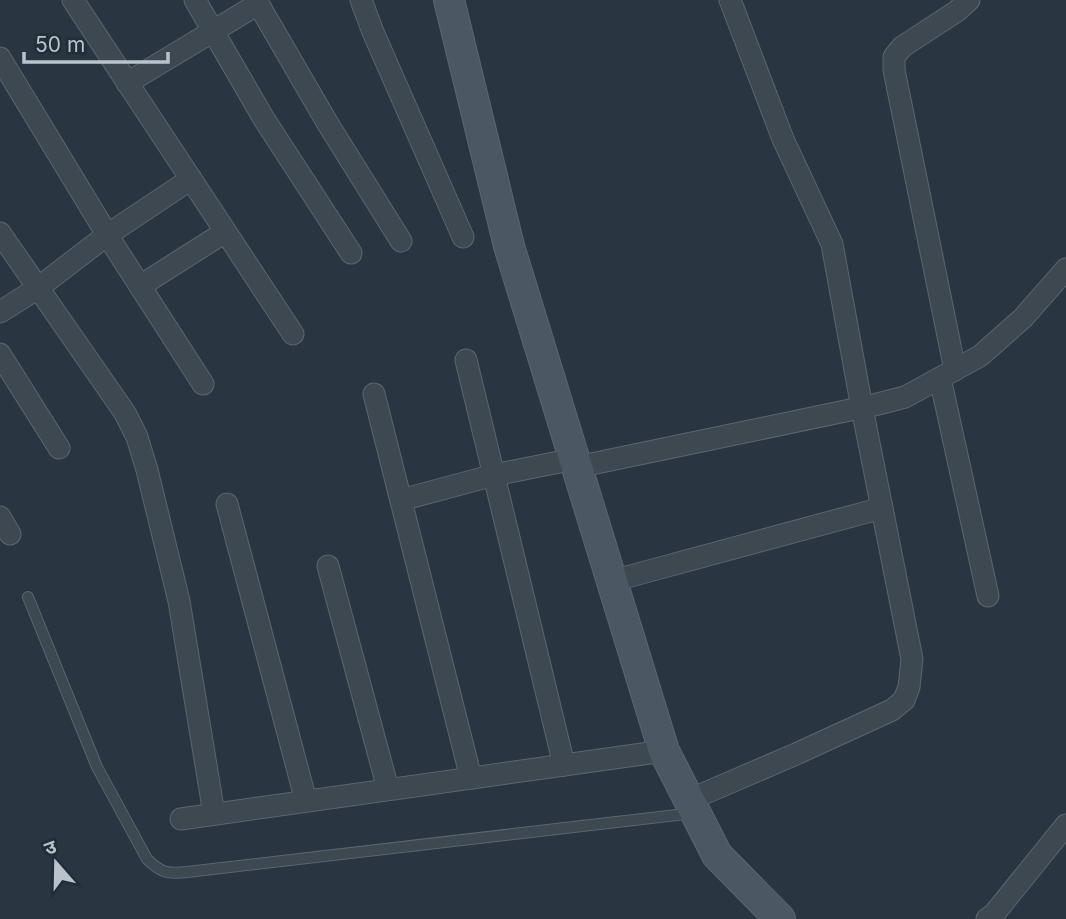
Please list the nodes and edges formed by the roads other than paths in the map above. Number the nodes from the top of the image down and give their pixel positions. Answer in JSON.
{"nodes":[{"id":1,"x":73,"y":0,"type":"edge"},
{"id":2,"x":195,"y":0,"type":"edge"},
{"id":3,"x":361,"y":0,"type":"edge"},
{"id":4,"x":449,"y":0,"type":"edge"},
{"id":5,"x":730,"y":0,"type":"edge"},
{"id":6,"x":969,"y":0,"type":"edge"},
{"id":7,"x":257,"y":2,"type":"edge"},
{"id":8,"x":213,"y":30,"type":"junction"},
{"id":9,"x":0,"y":58,"type":"edge"},
{"id":10,"x":127,"y":82,"type":"junction"},
{"id":11,"x":191,"y":180,"type":"junction"},
{"id":12,"x":225,"y":232,"type":"junction"},
{"id":13,"x":0,"y":233,"type":"edge"},
{"id":14,"x":107,"y":235,"type":"junction"},
{"id":15,"x":463,"y":237,"type":"dead end"},
{"id":16,"x":401,"y":241,"type":"dead end"},
{"id":17,"x":351,"y":253,"type":"dead end"},
{"id":18,"x":1066,"y":269,"type":"edge"},
{"id":19,"x":140,"y":286,"type":"junction"},
{"id":20,"x":37,"y":288,"type":"junction"},
{"id":21,"x":0,"y":312,"type":"edge"},
{"id":22,"x":293,"y":334,"type":"dead end"},
{"id":23,"x":0,"y":354,"type":"edge"},
{"id":24,"x":466,"y":360,"type":"dead end"},
{"id":25,"x":947,"y":374,"type":"junction"},
{"id":26,"x":203,"y":383,"type":"dead end"},
{"id":27,"x":373,"y":394,"type":"dead end"},
{"id":28,"x":862,"y":408,"type":"junction"},
{"id":29,"x":60,"y":449,"type":"dead end"},
{"id":30,"x":576,"y":463,"type":"junction"},
{"id":31,"x":494,"y":475,"type":"junction"},
{"id":32,"x":401,"y":500,"type":"junction"},
{"id":33,"x":227,"y":504,"type":"dead end"},
{"id":34,"x":882,"y":508,"type":"junction"},
{"id":35,"x":328,"y":566,"type":"dead end"},
{"id":36,"x":612,"y":581,"type":"junction"},
{"id":37,"x":988,"y":596,"type":"dead end"},
{"id":38,"x":27,"y":597,"type":"dead end"},
{"id":39,"x":664,"y":751,"type":"junction"},
{"id":40,"x":564,"y":765,"type":"junction"},
{"id":41,"x":471,"y":778,"type":"junction"},
{"id":42,"x":388,"y":789,"type":"junction"},
{"id":43,"x":306,"y":801,"type":"junction"},
{"id":44,"x":693,"y":806,"type":"junction"},
{"id":45,"x":214,"y":814,"type":"junction"},
{"id":46,"x":181,"y":818,"type":"dead end"},
{"id":47,"x":1066,"y":825,"type":"edge"},
{"id":48,"x":780,"y":919,"type":"edge"},
{"id":49,"x":987,"y":919,"type":"edge"}],
"edges":[{"from":1,"to":10,"type":"street"},
{"from":2,"to":8,"type":"street"},
{"from":3,"to":15,"type":"street"},
{"from":4,"to":30,"type":"main road"},
{"from":5,"to":28,"type":"street"},
{"from":6,"to":25,"type":"street"},
{"from":7,"to":8,"type":"street"},
{"from":7,"to":16,"type":"street"},
{"from":8,"to":10,"type":"street"},
{"from":8,"to":17,"type":"street"},
{"from":9,"to":14,"type":"street"},
{"from":10,"to":11,"type":"street"},
{"from":11,"to":12,"type":"street"},
{"from":11,"to":14,"type":"street"},
{"from":12,"to":19,"type":"street"},
{"from":12,"to":22,"type":"street"},
{"from":13,"to":20,"type":"street"},
{"from":14,"to":19,"type":"street"},
{"from":14,"to":20,"type":"street"},
{"from":18,"to":25,"type":"street"},
{"from":19,"to":26,"type":"street"},
{"from":20,"to":21,"type":"street"},
{"from":20,"to":45,"type":"street"},
{"from":23,"to":29,"type":"street"},
{"from":24,"to":31,"type":"street"},
{"from":25,"to":28,"type":"street"},
{"from":25,"to":37,"type":"street"},
{"from":27,"to":32,"type":"street"},
{"from":28,"to":30,"type":"street"},
{"from":28,"to":34,"type":"street"},
{"from":30,"to":31,"type":"street"},
{"from":30,"to":36,"type":"main road"},
{"from":31,"to":32,"type":"street"},
{"from":31,"to":40,"type":"street"},
{"from":32,"to":41,"type":"street"},
{"from":33,"to":43,"type":"street"},
{"from":34,"to":36,"type":"street"},
{"from":34,"to":44,"type":"street"},
{"from":35,"to":42,"type":"street"},
{"from":36,"to":39,"type":"main road"},
{"from":38,"to":44,"type":"lane"},
{"from":39,"to":40,"type":"street"},
{"from":39,"to":44,"type":"main road"},
{"from":40,"to":41,"type":"street"},
{"from":41,"to":42,"type":"street"},
{"from":42,"to":43,"type":"street"},
{"from":43,"to":45,"type":"street"},
{"from":44,"to":48,"type":"main road"},
{"from":45,"to":46,"type":"street"},
{"from":47,"to":49,"type":"street"}]}
